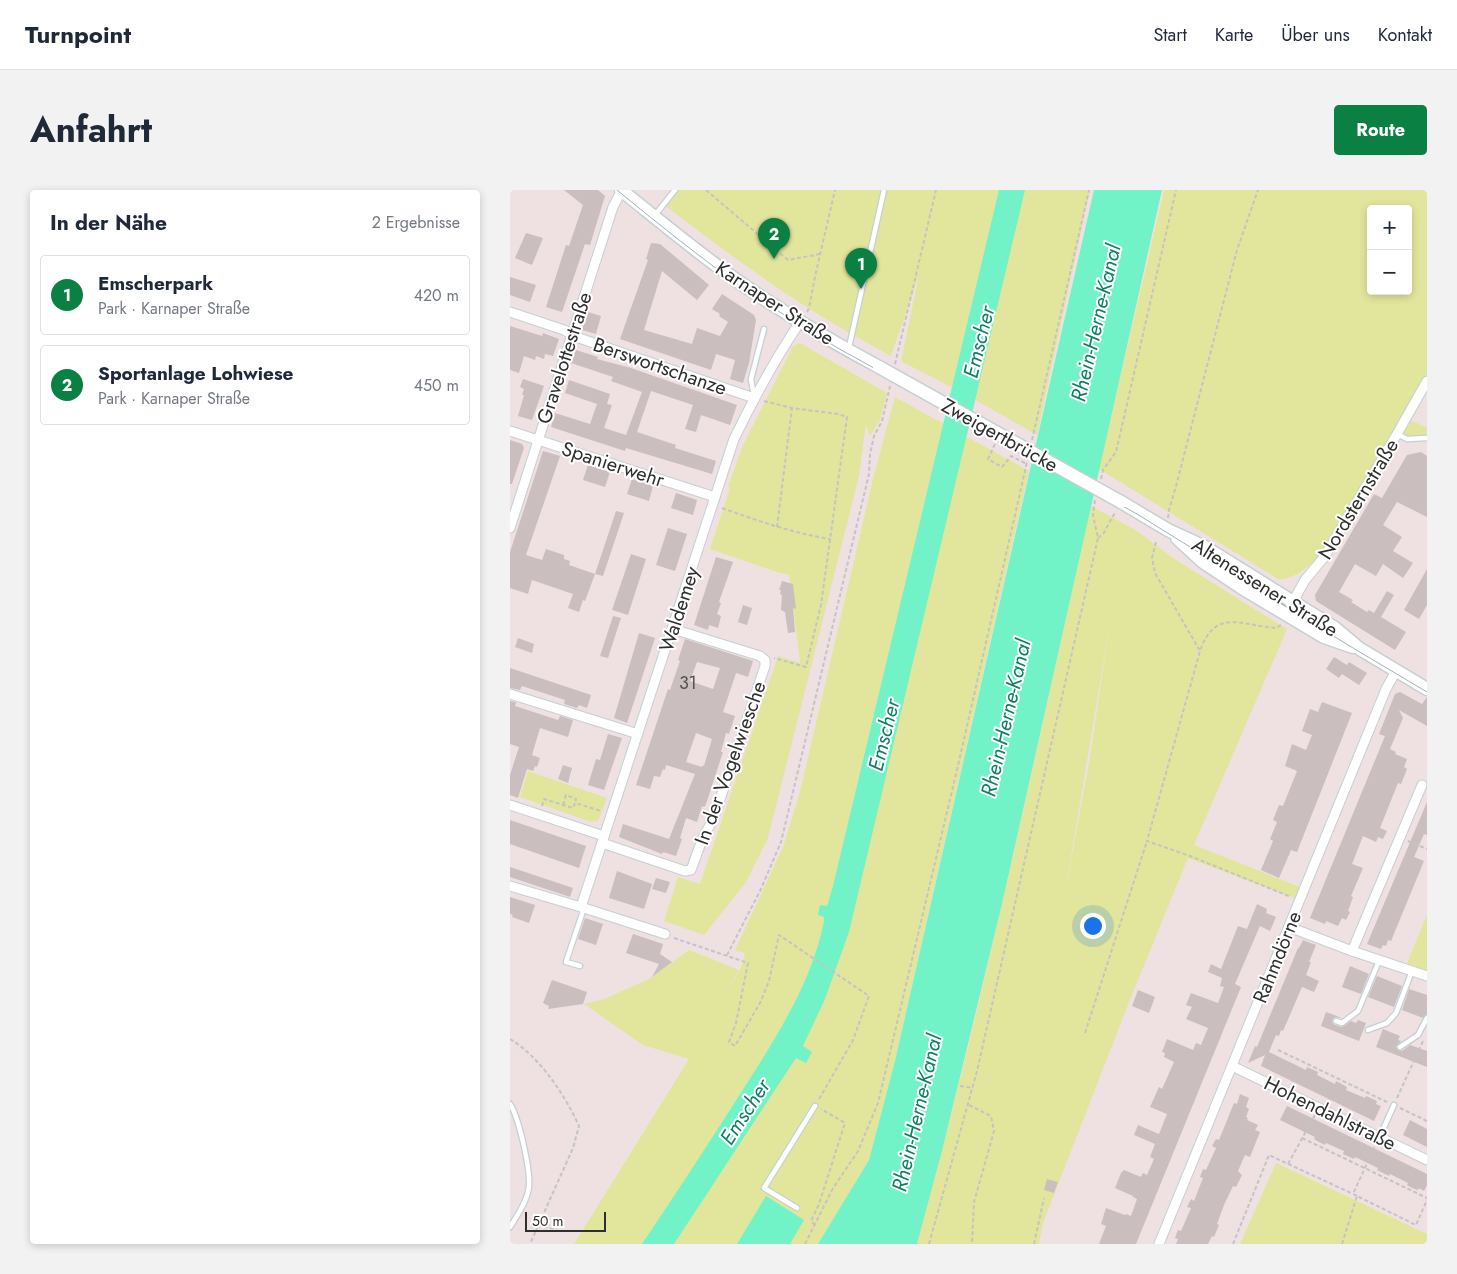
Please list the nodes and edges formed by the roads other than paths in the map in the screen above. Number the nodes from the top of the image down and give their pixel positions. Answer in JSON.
{"nodes":[{"id":1,"x":621,"y":190,"type":"edge"},
{"id":2,"x":675,"y":190,"type":"edge"},
{"id":3,"x":884,"y":190,"type":"edge"},
{"id":4,"x":654,"y":216,"type":"junction"},
{"id":5,"x":510,"y":312,"type":"edge"},
{"id":6,"x":800,"y":322,"type":"junction"},
{"id":7,"x":764,"y":329,"type":"dead end"},
{"id":8,"x":573,"y":334,"type":"junction"},
{"id":9,"x":848,"y":350,"type":"junction"},
{"id":10,"x":1427,"y":380,"type":"edge"},
{"id":11,"x":754,"y":398,"type":"junction"},
{"id":12,"x":510,"y":431,"type":"edge"},
{"id":13,"x":1397,"y":434,"type":"junction"},
{"id":14,"x":1427,"y":438,"type":"edge"},
{"id":15,"x":538,"y":440,"type":"junction"},
{"id":16,"x":714,"y":501,"type":"junction"},
{"id":17,"x":1121,"y":502,"type":"joint"},
{"id":18,"x":510,"y":528,"type":"edge"},
{"id":19,"x":1168,"y":530,"type":"junction"},
{"id":20,"x":1293,"y":602,"type":"junction"},
{"id":21,"x":1286,"y":615,"type":"junction"},
{"id":22,"x":673,"y":629,"type":"junction"},
{"id":23,"x":1360,"y":649,"type":"junction"},
{"id":24,"x":1396,"y":671,"type":"junction"},
{"id":25,"x":1427,"y":689,"type":"edge"},
{"id":26,"x":510,"y":694,"type":"edge"},
{"id":27,"x":638,"y":734,"type":"junction"},
{"id":28,"x":1422,"y":785,"type":"dead end"},
{"id":29,"x":510,"y":805,"type":"edge"},
{"id":30,"x":603,"y":840,"type":"junction"},
{"id":31,"x":510,"y":886,"type":"edge"},
{"id":32,"x":582,"y":907,"type":"junction"},
{"id":33,"x":1289,"y":927,"type":"junction"},
{"id":34,"x":664,"y":934,"type":"road end"},
{"id":35,"x":1352,"y":951,"type":"junction"},
{"id":36,"x":1379,"y":960,"type":"junction"},
{"id":37,"x":580,"y":966,"type":"dead end"},
{"id":38,"x":1412,"y":971,"type":"junction"},
{"id":39,"x":1427,"y":976,"type":"edge"},
{"id":40,"x":1427,"y":1018,"type":"edge"},
{"id":41,"x":1336,"y":1021,"type":"dead end"},
{"id":42,"x":1368,"y":1030,"type":"dead end"},
{"id":43,"x":1400,"y":1047,"type":"dead end"},
{"id":44,"x":1232,"y":1066,"type":"junction"},
{"id":45,"x":510,"y":1104,"type":"edge"},
{"id":46,"x":1394,"y":1105,"type":"road end"},
{"id":47,"x":815,"y":1106,"type":"road end"},
{"id":48,"x":1380,"y":1136,"type":"junction"},
{"id":49,"x":1427,"y":1160,"type":"edge"},
{"id":50,"x":797,"y":1208,"type":"dead end"},
{"id":51,"x":510,"y":1227,"type":"edge"},
{"id":52,"x":1158,"y":1244,"type":"edge"}],
"edges":[{"from":1,"to":4,"type":"main road","name":"Karnaper Straße"},
{"from":1,"to":8,"type":"street","name":"Gravelottestraße"},
{"from":2,"to":4,"type":"lane"},
{"from":3,"to":9,"type":"lane","name":"Karnaper Straße"},
{"from":4,"to":6,"type":"main road","name":"Karnaper Straße"},
{"from":5,"to":8,"type":"street","name":"Berswortschanze"},
{"from":6,"to":9,"type":"main road","name":"Karnaper Straße"},
{"from":6,"to":11,"type":"street","name":"Waldemey"},
{"from":7,"to":11,"type":"lane"},
{"from":8,"to":11,"type":"street","name":"Berswortschanze"},
{"from":8,"to":15,"type":"street","name":"Gravelottestraße"},
{"from":9,"to":17,"type":"main road","name":"Zweigertbrücke","bridge":true},
{"from":10,"to":13,"type":"street","name":"Nordsternstraße"},
{"from":11,"to":16,"type":"street","name":"Waldemey"},
{"from":12,"to":15,"type":"street","name":"Spanierwehr"},
{"from":13,"to":14,"type":"lane"},
{"from":13,"to":20,"type":"street","name":"Nordsternstraße"},
{"from":15,"to":16,"type":"street","name":"Spanierwehr"},
{"from":15,"to":18,"type":"street","name":"Gravelottestraße"},
{"from":16,"to":22,"type":"street","name":"Waldemey"},
{"from":17,"to":19,"type":"main road","name":"Altenessener Straße"},
{"from":19,"to":20,"type":"main road","name":"Altenessener Straße"},
{"from":19,"to":21,"type":"main road","name":"Altenessener Straße"},
{"from":20,"to":21,"type":"street","name":"Nordsternstraße"},
{"from":20,"to":23,"type":"main road","name":"Altenessener Straße"},
{"from":21,"to":23,"type":"main road","name":"Altenessener Straße"},
{"from":22,"to":27,"type":"street","name":"Waldemey"},
{"from":22,"to":30,"type":"street","name":"In der Vogelwiesche"},
{"from":23,"to":24,"type":"main road","name":"Altenessener Straße"},
{"from":24,"to":25,"type":"main road","name":"Altenessener Straße"},
{"from":24,"to":33,"type":"street","name":"Rahmdörne"},
{"from":26,"to":27,"type":"street"},
{"from":27,"to":30,"type":"street","name":"Waldemey"},
{"from":28,"to":35,"type":"street"},
{"from":29,"to":30,"type":"street"},
{"from":30,"to":32,"type":"street","name":"Waldemey"},
{"from":31,"to":32,"type":"street"},
{"from":32,"to":34,"type":"street"},
{"from":32,"to":37,"type":"lane"},
{"from":33,"to":35,"type":"street"},
{"from":33,"to":44,"type":"street","name":"Rahmdörne"},
{"from":35,"to":36,"type":"street"},
{"from":36,"to":38,"type":"street"},
{"from":36,"to":41,"type":"lane"},
{"from":38,"to":39,"type":"street"},
{"from":38,"to":42,"type":"lane"},
{"from":40,"to":43,"type":"lane"},
{"from":44,"to":48,"type":"street","name":"Hohendahlstraße"},
{"from":44,"to":52,"type":"street","name":"Rahmdörne"},
{"from":45,"to":51,"type":"lane"},
{"from":46,"to":48,"type":"lane"},
{"from":47,"to":50,"type":"lane"},
{"from":48,"to":49,"type":"street","name":"Hohendahlstraße"}]}
